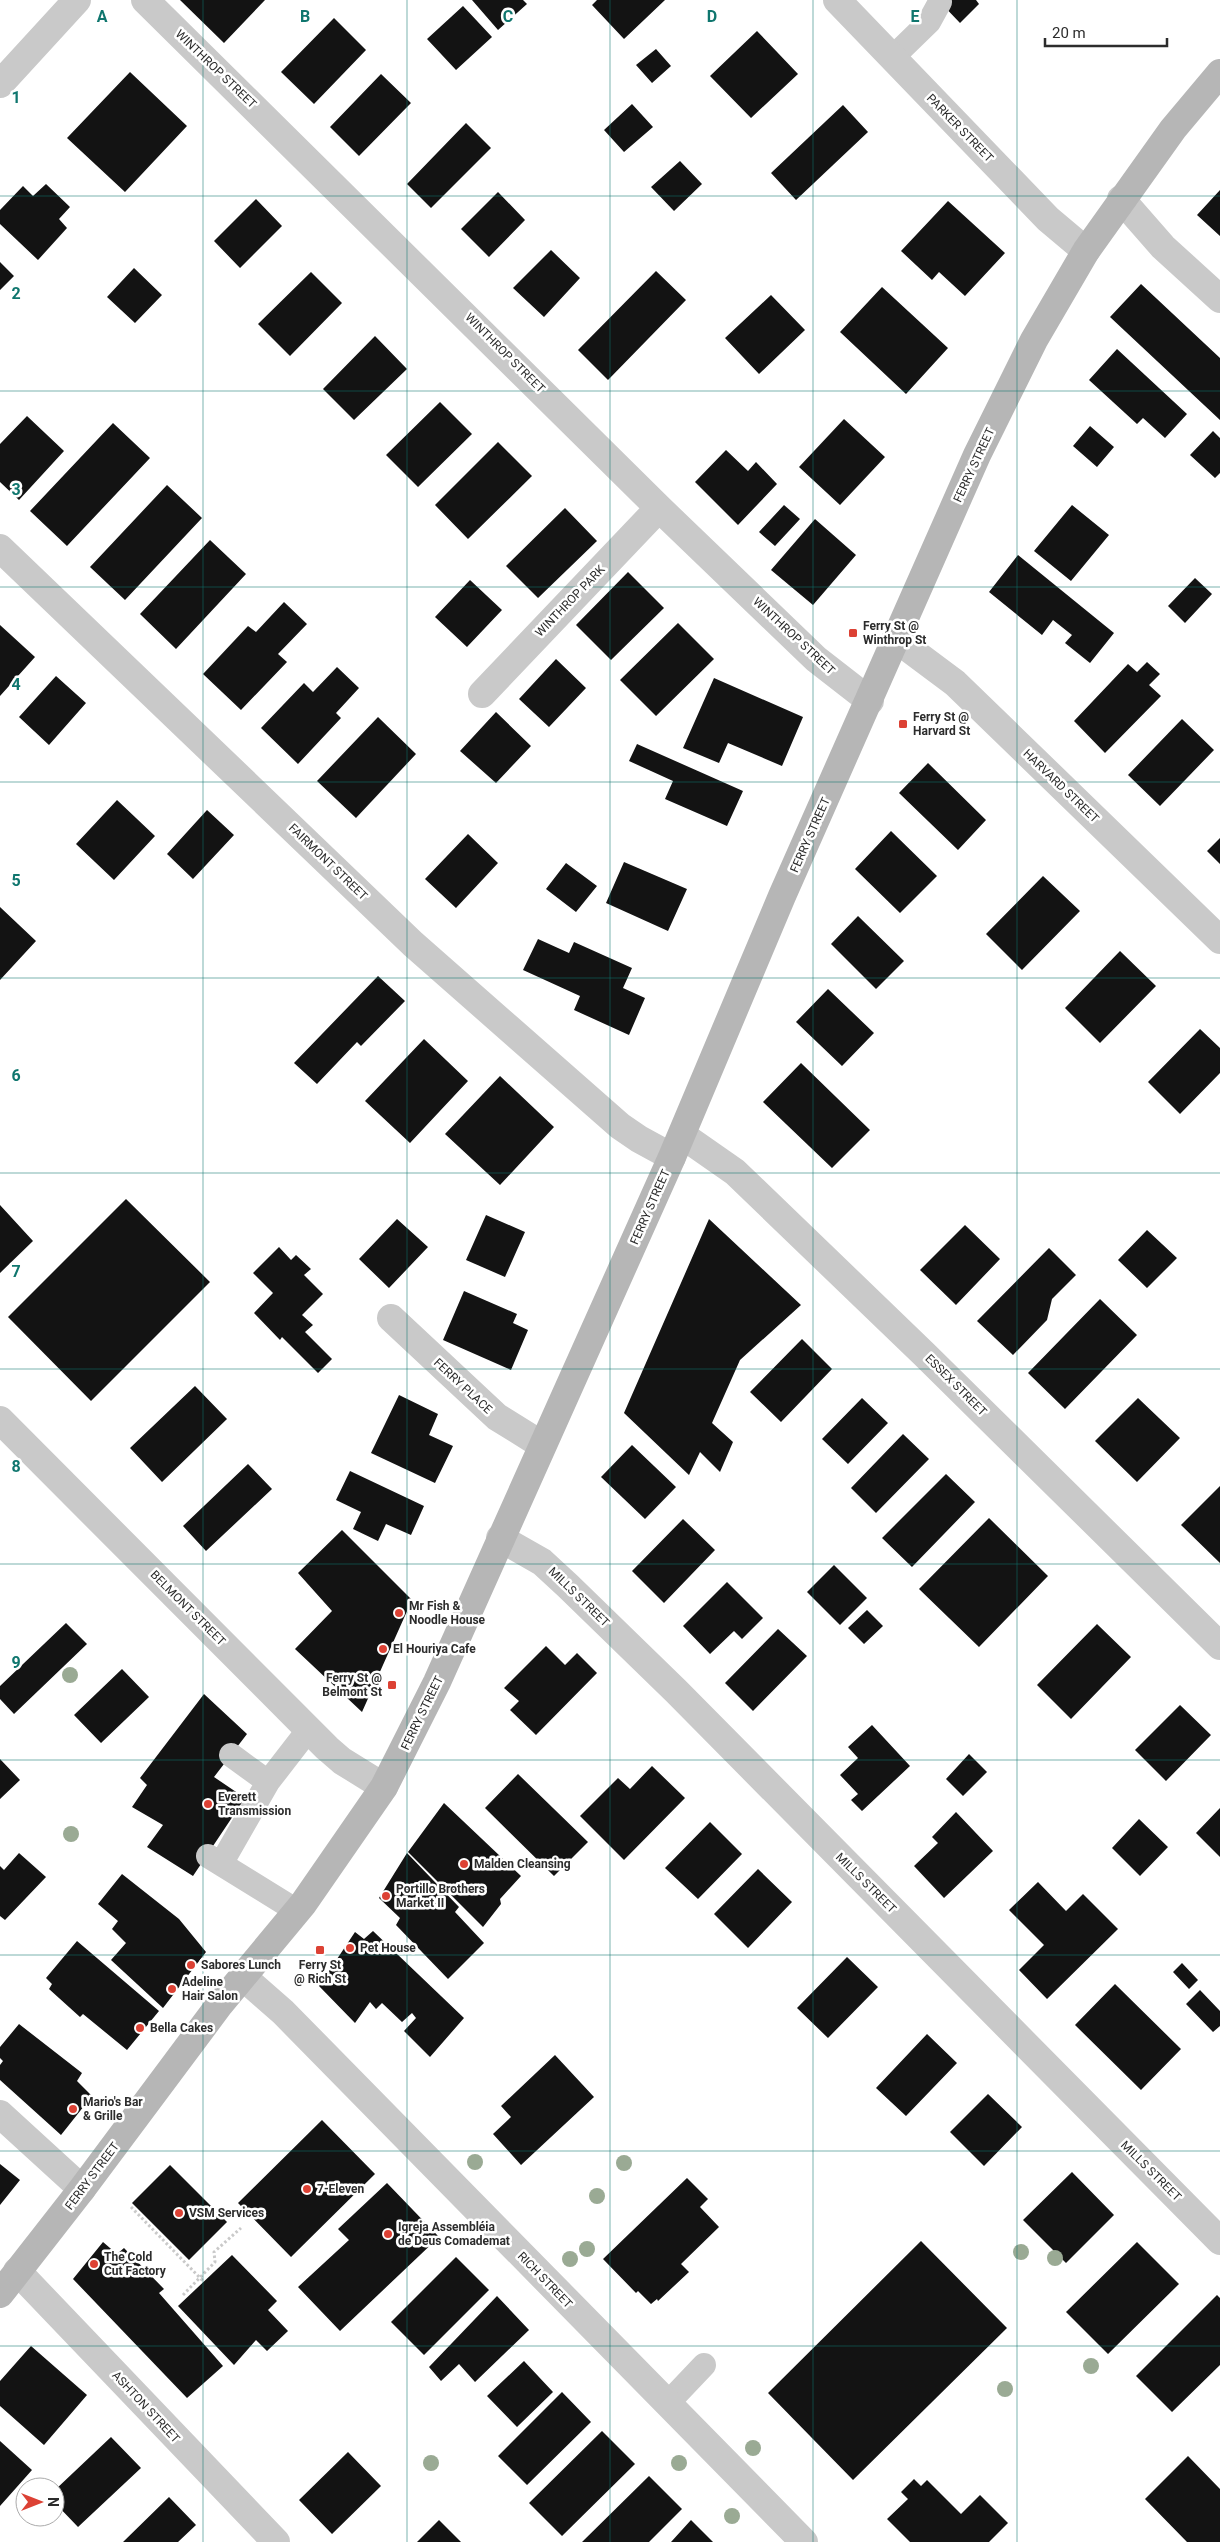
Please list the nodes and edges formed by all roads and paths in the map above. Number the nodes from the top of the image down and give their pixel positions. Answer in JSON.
{"nodes":[{"id":1,"x":77,"y":0,"type":"edge"},
{"id":2,"x":145,"y":0,"type":"edge"},
{"id":3,"x":837,"y":0,"type":"edge"},
{"id":4,"x":940,"y":2,"type":"dead end"},
{"id":5,"x":892,"y":58,"type":"junction"},
{"id":6,"x":1220,"y":73,"type":"edge"},
{"id":7,"x":0,"y":84,"type":"edge"},
{"id":8,"x":1121,"y":199,"type":"junction"},
{"id":9,"x":1086,"y":251,"type":"junction"},
{"id":10,"x":1220,"y":299,"type":"edge"},
{"id":11,"x":659,"y":508,"type":"junction"},
{"id":12,"x":0,"y":548,"type":"edge"},
{"id":13,"x":896,"y":639,"type":"junction"},
{"id":14,"x":482,"y":694,"type":"dead end"},
{"id":15,"x":870,"y":701,"type":"junction"},
{"id":16,"x":1220,"y":940,"type":"edge"},
{"id":17,"x":677,"y":1146,"type":"junction"},
{"id":18,"x":390,"y":1318,"type":"dead end"},
{"id":19,"x":0,"y":1420,"type":"edge"},
{"id":20,"x":542,"y":1445,"type":"junction"},
{"id":21,"x":500,"y":1538,"type":"junction"},
{"id":22,"x":1220,"y":1646,"type":"edge"},
{"id":23,"x":309,"y":1729,"type":"junction"},
{"id":24,"x":231,"y":1755,"type":"dead end"},
{"id":25,"x":268,"y":1782,"type":"junction"},
{"id":26,"x":384,"y":1787,"type":"junction"},
{"id":27,"x":297,"y":1911,"type":"junction"},
{"id":28,"x":243,"y":1977,"type":"junction"},
{"id":29,"x":0,"y":2114,"type":"edge"},
{"id":30,"x":82,"y":2189,"type":"junction"},
{"id":31,"x":131,"y":2207,"type":"dead end"},
{"id":32,"x":242,"y":2228,"type":"dead end"},
{"id":33,"x":1220,"y":2241,"type":"edge"},
{"id":34,"x":17,"y":2271,"type":"junction"},
{"id":35,"x":201,"y":2278,"type":"junction"},
{"id":36,"x":204,"y":2282,"type":"dead end"},
{"id":37,"x":0,"y":2294,"type":"edge"},
{"id":38,"x":183,"y":2295,"type":"dead end"},
{"id":39,"x":704,"y":2365,"type":"dead end"},
{"id":40,"x":667,"y":2404,"type":"junction"},
{"id":41,"x":276,"y":2542,"type":"edge"},
{"id":42,"x":804,"y":2542,"type":"edge"}],
"edges":[{"from":1,"to":7,"type":"street"},
{"from":2,"to":11,"type":"street","name":"WINTHROP STREET"},
{"from":3,"to":5,"type":"street","name":"PARKER STREET"},
{"from":4,"to":5,"type":"lane"},
{"from":5,"to":9,"type":"street","name":"PARKER STREET"},
{"from":6,"to":8,"type":"main road","name":"FERRY STREET"},
{"from":8,"to":9,"type":"main road","name":"FERRY STREET"},
{"from":8,"to":10,"type":"street"},
{"from":9,"to":13,"type":"main road","name":"FERRY STREET"},
{"from":11,"to":14,"type":"street","name":"WINTHROP PARK"},
{"from":11,"to":15,"type":"street","name":"WINTHROP STREET"},
{"from":12,"to":17,"type":"street","name":"FAIRMONT STREET"},
{"from":13,"to":15,"type":"main road","name":"FERRY STREET"},
{"from":13,"to":16,"type":"street","name":"HARVARD STREET"},
{"from":15,"to":17,"type":"main road","name":"FERRY STREET"},
{"from":17,"to":20,"type":"main road","name":"FERRY STREET"},
{"from":17,"to":22,"type":"street","name":"ESSEX STREET"},
{"from":18,"to":20,"type":"street","name":"FERRY PLACE"},
{"from":19,"to":23,"type":"street","name":"BELMONT STREET"},
{"from":20,"to":21,"type":"main road","name":"FERRY STREET"},
{"from":21,"to":26,"type":"main road","name":"FERRY STREET"},
{"from":21,"to":33,"type":"street","name":"MILLS STREET"},
{"from":23,"to":25,"type":"lane"},
{"from":23,"to":26,"type":"street","name":"BELMONT STREET"},
{"from":24,"to":25,"type":"lane"},
{"from":25,"to":27,"type":"lane"},
{"from":26,"to":27,"type":"main road","name":"FERRY STREET"},
{"from":27,"to":28,"type":"main road","name":"FERRY STREET"},
{"from":28,"to":30,"type":"main road","name":"FERRY STREET"},
{"from":28,"to":40,"type":"street","name":"RICH STREET"},
{"from":29,"to":30,"type":"street"},
{"from":30,"to":34,"type":"main road","name":"FERRY STREET"},
{"from":31,"to":35,"type":"path"},
{"from":32,"to":35,"type":"path"},
{"from":34,"to":37,"type":"main road","name":"FERRY STREET"},
{"from":34,"to":41,"type":"street","name":"ASHTON STREET"},
{"from":35,"to":36,"type":"path"},
{"from":35,"to":38,"type":"path"},
{"from":39,"to":40,"type":"lane"},
{"from":40,"to":42,"type":"street","name":"RICH STREET"}]}
